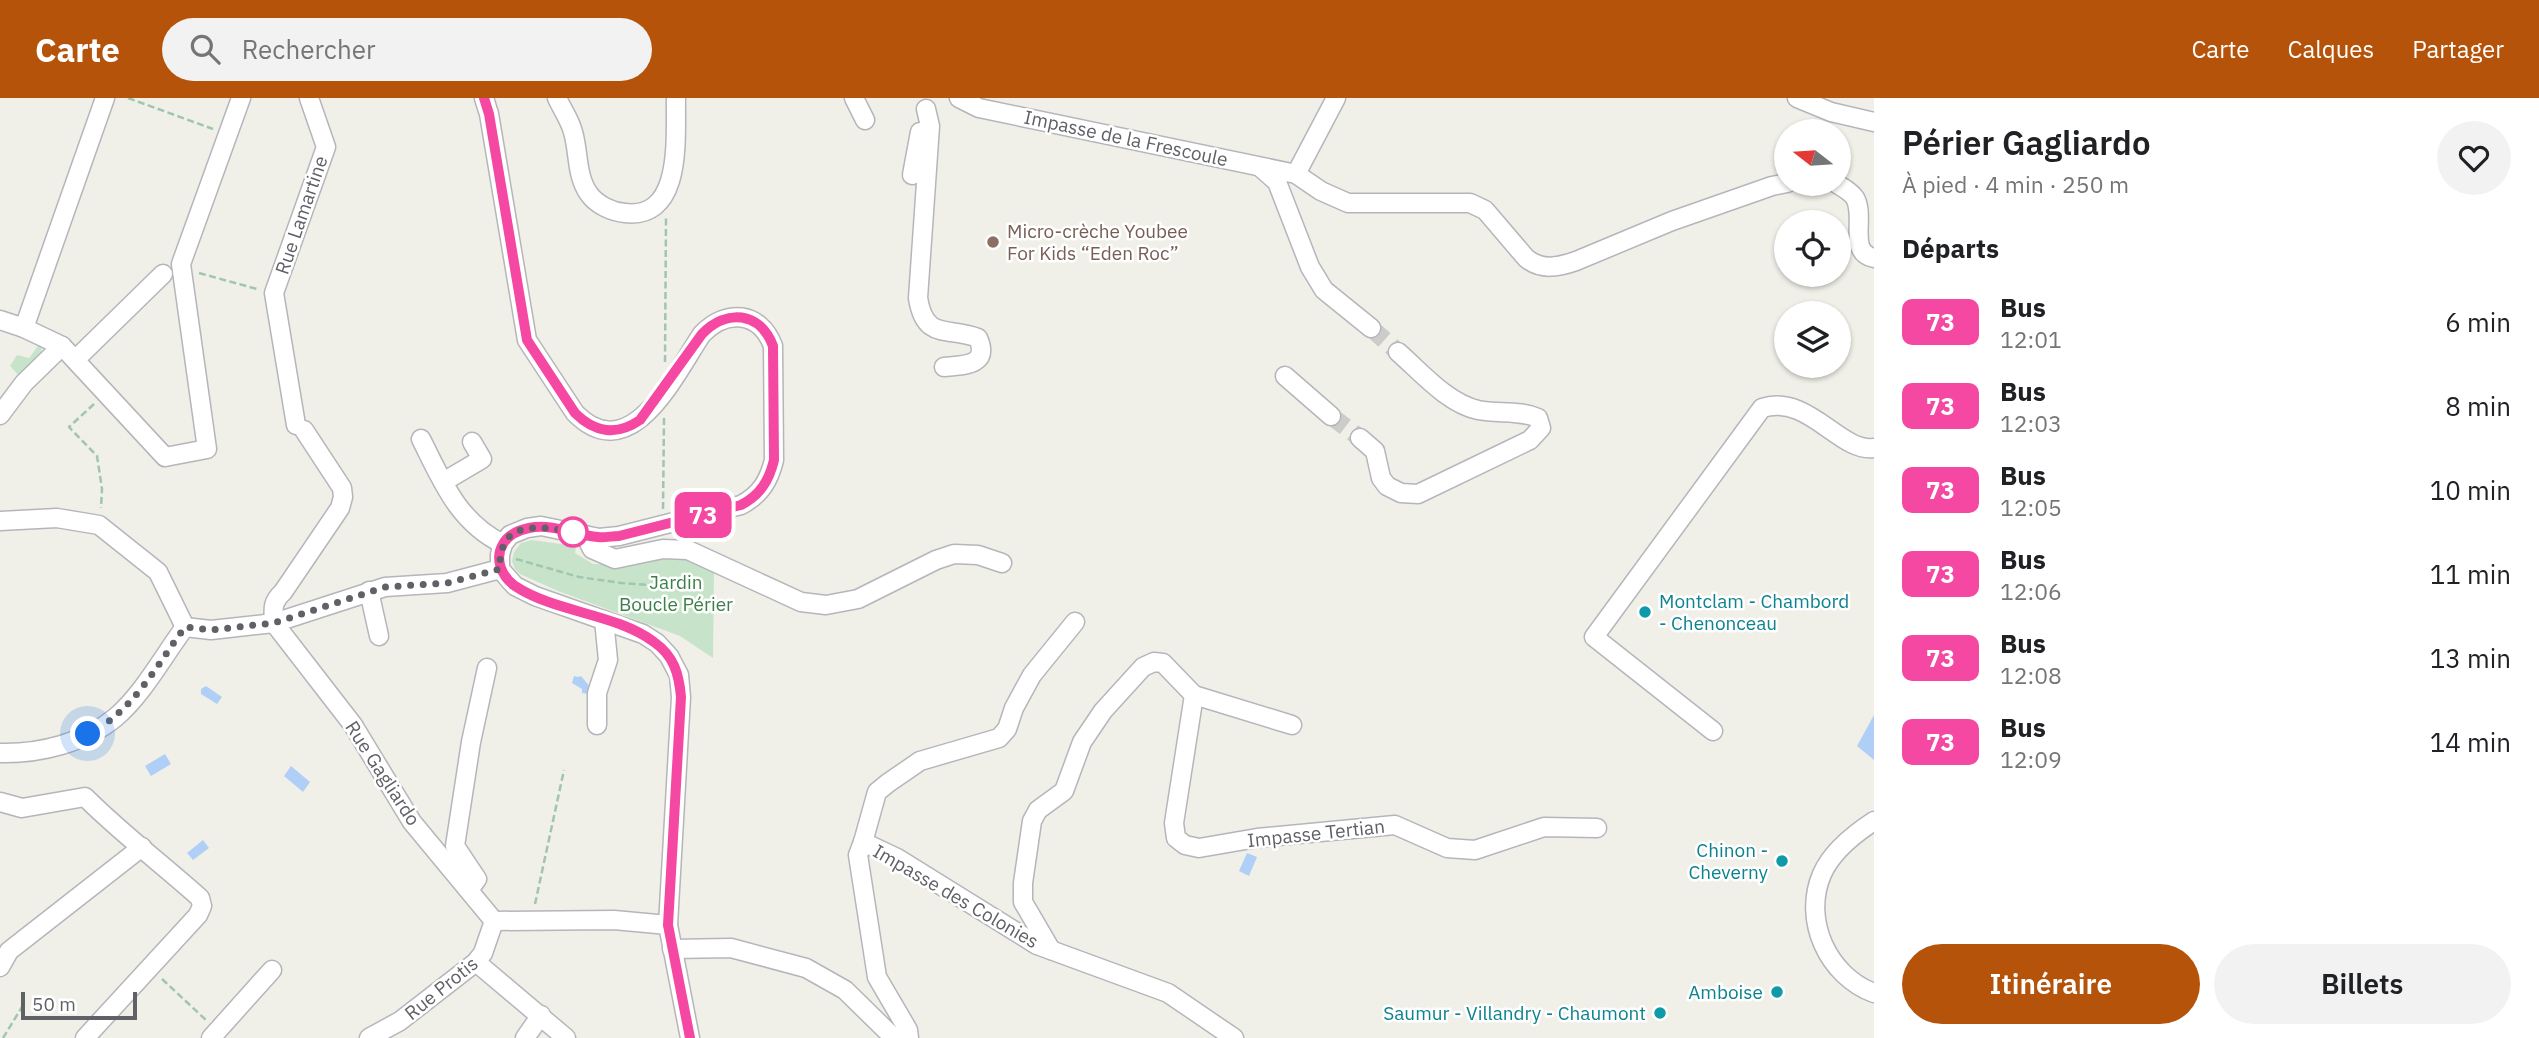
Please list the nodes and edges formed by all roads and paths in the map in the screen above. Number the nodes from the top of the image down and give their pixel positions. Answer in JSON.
{"nodes":[{"id":1,"x":104,"y":98,"type":"edge"},
{"id":2,"x":128,"y":98,"type":"edge"},
{"id":3,"x":241,"y":98,"type":"edge"},
{"id":4,"x":309,"y":98,"type":"edge"},
{"id":5,"x":484,"y":98,"type":"edge"},
{"id":6,"x":557,"y":98,"type":"edge"},
{"id":7,"x":676,"y":98,"type":"edge"},
{"id":8,"x":854,"y":98,"type":"edge"},
{"id":9,"x":959,"y":98,"type":"edge"},
{"id":10,"x":1335,"y":98,"type":"edge"},
{"id":11,"x":1797,"y":98,"type":"edge"},
{"id":12,"x":928,"y":104,"type":"edge"},
{"id":13,"x":864,"y":120,"type":"dead end"},
{"id":14,"x":1874,"y":122,"type":"edge"},
{"id":15,"x":228,"y":134,"type":"junction"},
{"id":16,"x":1258,"y":165,"type":"junction"},
{"id":17,"x":1296,"y":174,"type":"junction"},
{"id":18,"x":912,"y":175,"type":"dead end"},
{"id":19,"x":1774,"y":186,"type":"edge"},
{"id":20,"x":1852,"y":195,"type":"edge"},
{"id":21,"x":1874,"y":258,"type":"edge"},
{"id":22,"x":182,"y":268,"type":"junction"},
{"id":23,"x":163,"y":274,"type":"dead end"},
{"id":24,"x":274,"y":293,"type":"junction"},
{"id":25,"x":0,"y":320,"type":"edge"},
{"id":26,"x":24,"y":328,"type":"junction"},
{"id":27,"x":1371,"y":328,"type":"tunnel mouth"},
{"id":28,"x":62,"y":346,"type":"junction"},
{"id":29,"x":1398,"y":352,"type":"tunnel mouth"},
{"id":30,"x":76,"y":359,"type":"junction"},
{"id":31,"x":944,"y":367,"type":"dead end"},
{"id":32,"x":1284,"y":376,"type":"dead end"},
{"id":33,"x":106,"y":392,"type":"junction"},
{"id":34,"x":0,"y":415,"type":"edge"},
{"id":35,"x":1331,"y":416,"type":"tunnel mouth"},
{"id":36,"x":421,"y":439,"type":"dead end"},
{"id":37,"x":1360,"y":439,"type":"tunnel mouth"},
{"id":38,"x":472,"y":442,"type":"dead end"},
{"id":39,"x":1874,"y":448,"type":"edge"},
{"id":40,"x":443,"y":482,"type":"junction"},
{"id":41,"x":101,"y":514,"type":"dead end"},
{"id":42,"x":0,"y":521,"type":"edge"},
{"id":43,"x":585,"y":535,"type":"junction"},
{"id":44,"x":501,"y":556,"type":"junction"},
{"id":45,"x":1002,"y":563,"type":"dead end"},
{"id":46,"x":691,"y":588,"type":"dead end"},
{"id":47,"x":369,"y":591,"type":"junction"},
{"id":48,"x":604,"y":620,"type":"junction"},
{"id":49,"x":1075,"y":622,"type":"dead end"},
{"id":50,"x":274,"y":623,"type":"junction"},
{"id":51,"x":185,"y":627,"type":"junction"},
{"id":52,"x":379,"y":636,"type":"dead end"},
{"id":53,"x":488,"y":668,"type":"dead end"},
{"id":54,"x":1194,"y":695,"type":"junction"},
{"id":55,"x":597,"y":725,"type":"dead end"},
{"id":56,"x":1292,"y":725,"type":"dead end"},
{"id":57,"x":1713,"y":731,"type":"dead end"},
{"id":58,"x":0,"y":753,"type":"edge"},
{"id":59,"x":564,"y":770,"type":"dead end"},
{"id":60,"x":0,"y":802,"type":"edge"},
{"id":61,"x":1874,"y":821,"type":"edge"},
{"id":62,"x":1597,"y":828,"type":"dead end"},
{"id":63,"x":863,"y":842,"type":"junction"},
{"id":64,"x":142,"y":846,"type":"junction"},
{"id":65,"x":469,"y":890,"type":"junction"},
{"id":66,"x":535,"y":902,"type":"dead end"},
{"id":67,"x":494,"y":921,"type":"junction"},
{"id":68,"x":668,"y":925,"type":"junction"},
{"id":69,"x":672,"y":949,"type":"junction"},
{"id":70,"x":1052,"y":950,"type":"junction"},
{"id":71,"x":476,"y":962,"type":"junction"},
{"id":72,"x":0,"y":967,"type":"edge"},
{"id":73,"x":272,"y":970,"type":"dead end"},
{"id":74,"x":155,"y":972,"type":"junction"},
{"id":75,"x":1873,"y":993,"type":"edge"},
{"id":76,"x":25,"y":1002,"type":"dead end"},
{"id":77,"x":541,"y":1015,"type":"junction"},
{"id":78,"x":219,"y":1035,"type":"edge"},
{"id":79,"x":3,"y":1038,"type":"edge"},
{"id":80,"x":85,"y":1038,"type":"edge"},
{"id":81,"x":369,"y":1038,"type":"edge"},
{"id":82,"x":525,"y":1038,"type":"edge"},
{"id":83,"x":566,"y":1038,"type":"edge"},
{"id":84,"x":690,"y":1038,"type":"edge"},
{"id":85,"x":894,"y":1038,"type":"edge"},
{"id":86,"x":909,"y":1038,"type":"edge"},
{"id":87,"x":1234,"y":1038,"type":"edge"}],
"edges":[{"from":1,"to":26,"type":"street"},
{"from":2,"to":15,"type":"path"},
{"from":3,"to":15,"type":"street"},
{"from":4,"to":24,"type":"street","name":"Rue Lamartine"},
{"from":5,"to":43,"type":"street"},
{"from":6,"to":7,"type":"street"},
{"from":8,"to":13,"type":"street"},
{"from":9,"to":16,"type":"street","name":"Impasse de la Frescoule"},
{"from":10,"to":17,"type":"street"},
{"from":11,"to":14,"type":"street"},
{"from":12,"to":18,"type":"street"},
{"from":12,"to":31,"type":"street"},
{"from":15,"to":22,"type":"street"},
{"from":16,"to":17,"type":"street","name":"Impasse de la Frescoule"},
{"from":16,"to":27,"type":"street"},
{"from":17,"to":19,"type":"street","name":"Impasse de la Frescoule"},
{"from":20,"to":21,"type":"street"},
{"from":22,"to":24,"type":"path","name":"Rue Lamartine"},
{"from":22,"to":33,"type":"street"},
{"from":23,"to":30,"type":"street"},
{"from":24,"to":50,"type":"street","name":"Rue Lamartine"},
{"from":25,"to":26,"type":"street"},
{"from":26,"to":28,"type":"street"},
{"from":28,"to":30,"type":"street"},
{"from":28,"to":34,"type":"street"},
{"from":29,"to":37,"type":"street"},
{"from":30,"to":33,"type":"street"},
{"from":32,"to":35,"type":"street"},
{"from":33,"to":41,"type":"path"},
{"from":36,"to":40,"type":"street"},
{"from":38,"to":40,"type":"street"},
{"from":39,"to":57,"type":"street"},
{"from":40,"to":44,"type":"street"},
{"from":42,"to":51,"type":"street"},
{"from":43,"to":44,"type":"street"},
{"from":43,"to":45,"type":"street"},
{"from":44,"to":46,"type":"path"},
{"from":44,"to":47,"type":"street"},
{"from":44,"to":48,"type":"street"},
{"from":47,"to":50,"type":"street"},
{"from":47,"to":52,"type":"street"},
{"from":48,"to":55,"type":"street"},
{"from":48,"to":68,"type":"street"},
{"from":49,"to":63,"type":"street"},
{"from":50,"to":51,"type":"street"},
{"from":50,"to":65,"type":"street","name":"Rue Gagliardo"},
{"from":51,"to":58,"type":"street"},
{"from":53,"to":65,"type":"street"},
{"from":54,"to":56,"type":"street"},
{"from":54,"to":62,"type":"street","name":"Impasse Tertian"},
{"from":54,"to":70,"type":"street"},
{"from":59,"to":66,"type":"path"},
{"from":60,"to":64,"type":"street"},
{"from":61,"to":75,"type":"street"},
{"from":63,"to":70,"type":"street","name":"Impasse des Colonies"},
{"from":63,"to":86,"type":"street","name":"Impasse des Colonies"},
{"from":64,"to":72,"type":"street"},
{"from":64,"to":74,"type":"street"},
{"from":65,"to":67,"type":"street","name":"Rue Gagliardo"},
{"from":67,"to":68,"type":"street"},
{"from":67,"to":71,"type":"street","name":"Rue Protis"},
{"from":68,"to":69,"type":"street"},
{"from":69,"to":84,"type":"street"},
{"from":69,"to":85,"type":"street"},
{"from":70,"to":87,"type":"street","name":"Impasse des Colonies"},
{"from":71,"to":77,"type":"street"},
{"from":71,"to":81,"type":"street","name":"Rue Protis"},
{"from":73,"to":78,"type":"street"},
{"from":74,"to":78,"type":"path"},
{"from":74,"to":80,"type":"street"},
{"from":76,"to":79,"type":"path"},
{"from":77,"to":82,"type":"street"},
{"from":77,"to":83,"type":"street"}]}
